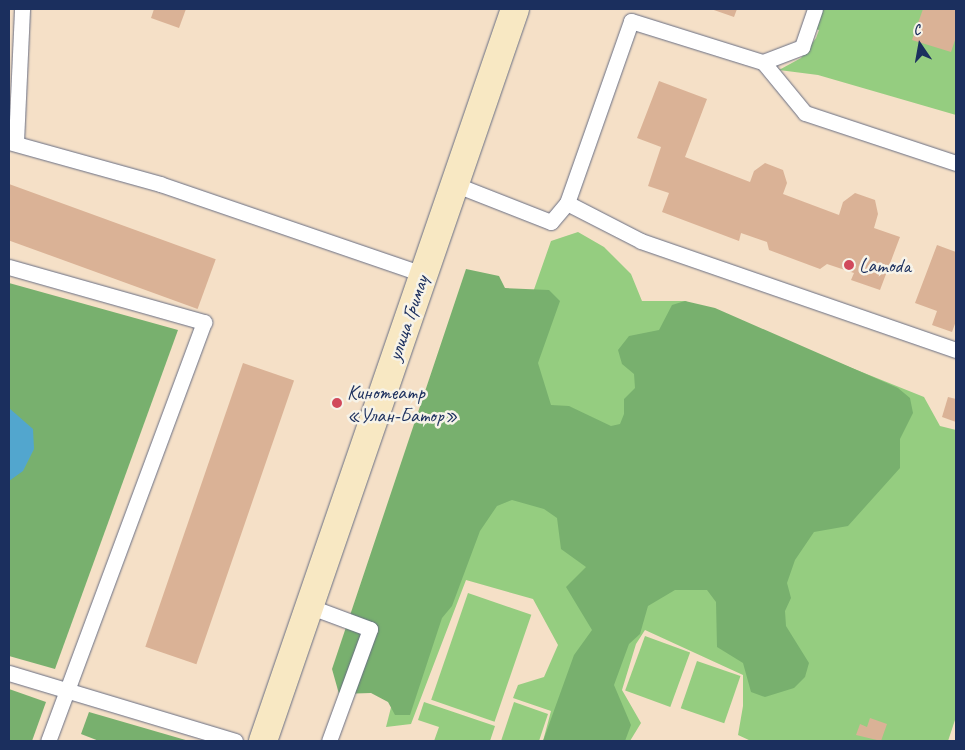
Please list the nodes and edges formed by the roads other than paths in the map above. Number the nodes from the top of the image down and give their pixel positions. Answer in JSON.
{"nodes":[{"id":1,"x":22,"y":9,"type":"edge"},
{"id":2,"x":515,"y":9,"type":"edge"},
{"id":3,"x":816,"y":9,"type":"edge"},
{"id":4,"x":633,"y":15,"type":"edge"},
{"id":5,"x":763,"y":62,"type":"junction"},
{"id":6,"x":12,"y":142,"type":"edge"},
{"id":7,"x":956,"y":163,"type":"edge"},
{"id":8,"x":454,"y":184,"type":"junction"},
{"id":9,"x":567,"y":203,"type":"junction"},
{"id":10,"x":9,"y":267,"type":"edge"},
{"id":11,"x":423,"y":274,"type":"junction"},
{"id":12,"x":956,"y":350,"type":"edge"},
{"id":13,"x":311,"y":606,"type":"junction"},
{"id":14,"x":9,"y":673,"type":"edge"},
{"id":15,"x":66,"y":690,"type":"junction"},
{"id":16,"x":48,"y":741,"type":"edge"},
{"id":17,"x":235,"y":741,"type":"edge"},
{"id":18,"x":264,"y":741,"type":"edge"},
{"id":19,"x":329,"y":741,"type":"edge"}],
"edges":[{"from":1,"to":6,"type":"lane"},
{"from":2,"to":8,"type":"street","name":"улица Гримау"},
{"from":3,"to":5,"type":"lane"},
{"from":4,"to":5,"type":"lane"},
{"from":4,"to":9,"type":"lane"},
{"from":5,"to":7,"type":"lane"},
{"from":6,"to":11,"type":"lane"},
{"from":8,"to":9,"type":"lane"},
{"from":8,"to":11,"type":"street","name":"улица Гримау"},
{"from":9,"to":12,"type":"lane"},
{"from":10,"to":15,"type":"lane"},
{"from":11,"to":13,"type":"street","name":"улица Гримау"},
{"from":13,"to":18,"type":"street","name":"улица Гримау"},
{"from":13,"to":19,"type":"lane"},
{"from":14,"to":15,"type":"lane"},
{"from":15,"to":16,"type":"lane"},
{"from":15,"to":17,"type":"lane"}]}
